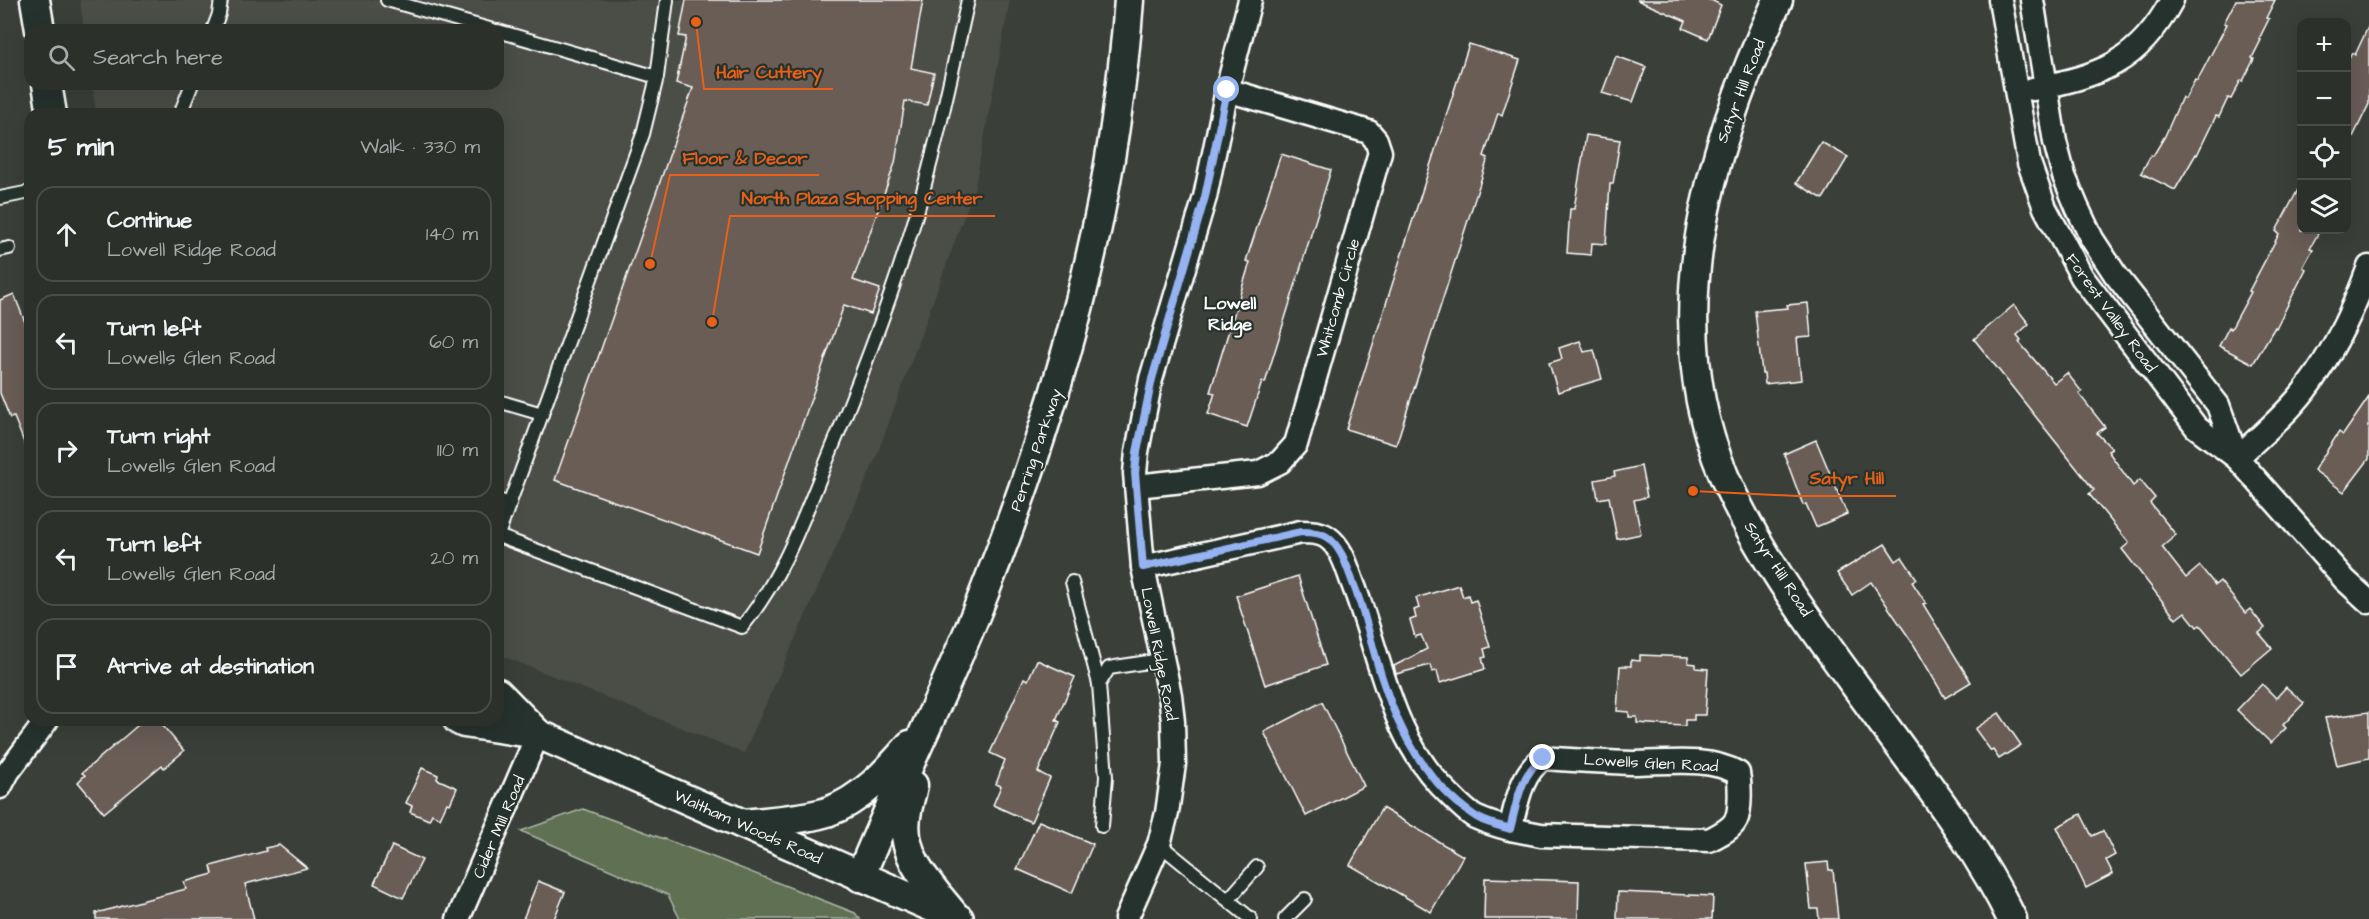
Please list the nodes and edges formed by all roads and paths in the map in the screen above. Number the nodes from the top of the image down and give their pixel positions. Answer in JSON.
{"nodes":[{"id":1,"x":35,"y":0,"type":"edge"},
{"id":2,"x":221,"y":0,"type":"edge"},
{"id":3,"x":387,"y":0,"type":"edge"},
{"id":4,"x":667,"y":0,"type":"edge"},
{"id":5,"x":968,"y":0,"type":"edge"},
{"id":6,"x":1129,"y":0,"type":"edge"},
{"id":7,"x":1250,"y":0,"type":"edge"},
{"id":8,"x":1778,"y":0,"type":"edge"},
{"id":9,"x":2000,"y":0,"type":"edge"},
{"id":10,"x":2032,"y":0,"type":"edge"},
{"id":11,"x":2172,"y":0,"type":"edge"},
{"id":12,"x":39,"y":24,"type":"edge"},
{"id":13,"x":215,"y":24,"type":"edge"},
{"id":14,"x":472,"y":24,"type":"edge"},
{"id":15,"x":504,"y":34,"type":"edge"},
{"id":16,"x":657,"y":77,"type":"junction"},
{"id":17,"x":2047,"y":86,"type":"junction"},
{"id":18,"x":48,"y":90,"type":"edge"},
{"id":19,"x":190,"y":90,"type":"edge"},
{"id":20,"x":1227,"y":90,"type":"junction"},
{"id":21,"x":2017,"y":92,"type":"junction"},
{"id":22,"x":51,"y":108,"type":"edge"},
{"id":23,"x":182,"y":108,"type":"edge"},
{"id":24,"x":24,"y":193,"type":"edge"},
{"id":25,"x":0,"y":198,"type":"edge"},
{"id":26,"x":2369,"y":267,"type":"edge"},
{"id":27,"x":504,"y":403,"type":"edge"},
{"id":28,"x":542,"y":414,"type":"junction"},
{"id":29,"x":2237,"y":459,"type":"junction"},
{"id":30,"x":1137,"y":486,"type":"junction"},
{"id":31,"x":504,"y":502,"type":"edge"},
{"id":32,"x":504,"y":537,"type":"edge"},
{"id":33,"x":1143,"y":567,"type":"junction"},
{"id":34,"x":1072,"y":582,"type":"dead end"},
{"id":35,"x":2369,"y":602,"type":"edge"},
{"id":36,"x":1161,"y":660,"type":"junction"},
{"id":37,"x":1100,"y":684,"type":"junction"},
{"id":38,"x":504,"y":699,"type":"edge"},
{"id":39,"x":929,"y":722,"type":"junction"},
{"id":40,"x":42,"y":726,"type":"edge"},
{"id":41,"x":484,"y":726,"type":"edge"},
{"id":42,"x":538,"y":734,"type":"junction"},
{"id":43,"x":0,"y":788,"type":"edge"},
{"id":44,"x":743,"y":824,"type":"junction"},
{"id":45,"x":1102,"y":826,"type":"dead end"},
{"id":46,"x":1510,"y":829,"type":"junction"},
{"id":47,"x":1159,"y":844,"type":"junction"},
{"id":48,"x":1257,"y":867,"type":"dead end"},
{"id":49,"x":860,"y":877,"type":"junction"},
{"id":50,"x":1229,"y":899,"type":"junction"},
{"id":51,"x":1305,"y":899,"type":"dead end"},
{"id":52,"x":957,"y":918,"type":"edge"},
{"id":53,"x":458,"y":919,"type":"edge"},
{"id":54,"x":1126,"y":919,"type":"edge"},
{"id":55,"x":1251,"y":919,"type":"edge"},
{"id":56,"x":1285,"y":919,"type":"edge"},
{"id":57,"x":2012,"y":919,"type":"edge"}],
"edges":[{"from":1,"to":12,"type":"street"},
{"from":2,"to":13,"type":"lane"},
{"from":3,"to":14,"type":"lane"},
{"from":4,"to":16,"type":"lane"},
{"from":5,"to":32,"type":"lane"},
{"from":6,"to":39,"type":"street","name":"Perring Parkway"},
{"from":7,"to":20,"type":"street","name":"Lowell Ridge Road"},
{"from":8,"to":57,"type":"street","name":"Satyr Hill Road"},
{"from":9,"to":21,"type":"street","name":"Forest Valley Road"},
{"from":10,"to":17,"type":"street","name":"Forest Valley Road"},
{"from":11,"to":17,"type":"street"},
{"from":15,"to":16,"type":"lane"},
{"from":16,"to":28,"type":"lane"},
{"from":17,"to":21,"type":"street"},
{"from":17,"to":29,"type":"street","name":"Forest Valley Road"},
{"from":18,"to":22,"type":"street"},
{"from":19,"to":23,"type":"lane"},
{"from":20,"to":30,"type":"street","name":"Lowell Ridge Road"},
{"from":20,"to":30,"type":"street","name":"Whitcomb Circle"},
{"from":21,"to":29,"type":"street","name":"Forest Valley Road"},
{"from":24,"to":25,"type":"lane"},
{"from":26,"to":29,"type":"street"},
{"from":27,"to":28,"type":"lane"},
{"from":28,"to":31,"type":"lane"},
{"from":29,"to":35,"type":"street","name":"Forest Valley Road"},
{"from":30,"to":33,"type":"street","name":"Lowell Ridge Road"},
{"from":33,"to":36,"type":"street","name":"Lowell Ridge Road"},
{"from":33,"to":46,"type":"street","name":"Lowells Glen Road"},
{"from":34,"to":37,"type":"lane"},
{"from":36,"to":37,"type":"lane"},
{"from":36,"to":47,"type":"street","name":"Lowell Ridge Road"},
{"from":37,"to":45,"type":"lane"},
{"from":38,"to":42,"type":"street","name":"Waltham Woods Road"},
{"from":39,"to":44,"type":"street"},
{"from":39,"to":49,"type":"street","name":"Perring Parkway"},
{"from":39,"to":52,"type":"street"},
{"from":40,"to":43,"type":"street"},
{"from":41,"to":42,"type":"street","name":"Waltham Woods Road"},
{"from":42,"to":44,"type":"street","name":"Waltham Woods Road"},
{"from":42,"to":53,"type":"street","name":"Cider Mill Road"},
{"from":44,"to":49,"type":"street","name":"Waltham Woods Road"},
{"from":46,"to":46,"type":"street","name":"Lowells Glen Road"},
{"from":47,"to":50,"type":"lane"},
{"from":47,"to":54,"type":"street","name":"Lowell Ridge Road"},
{"from":48,"to":50,"type":"lane"},
{"from":49,"to":52,"type":"street","name":"Waltham Woods Road"},
{"from":50,"to":55,"type":"lane"},
{"from":51,"to":56,"type":"lane"}]}
